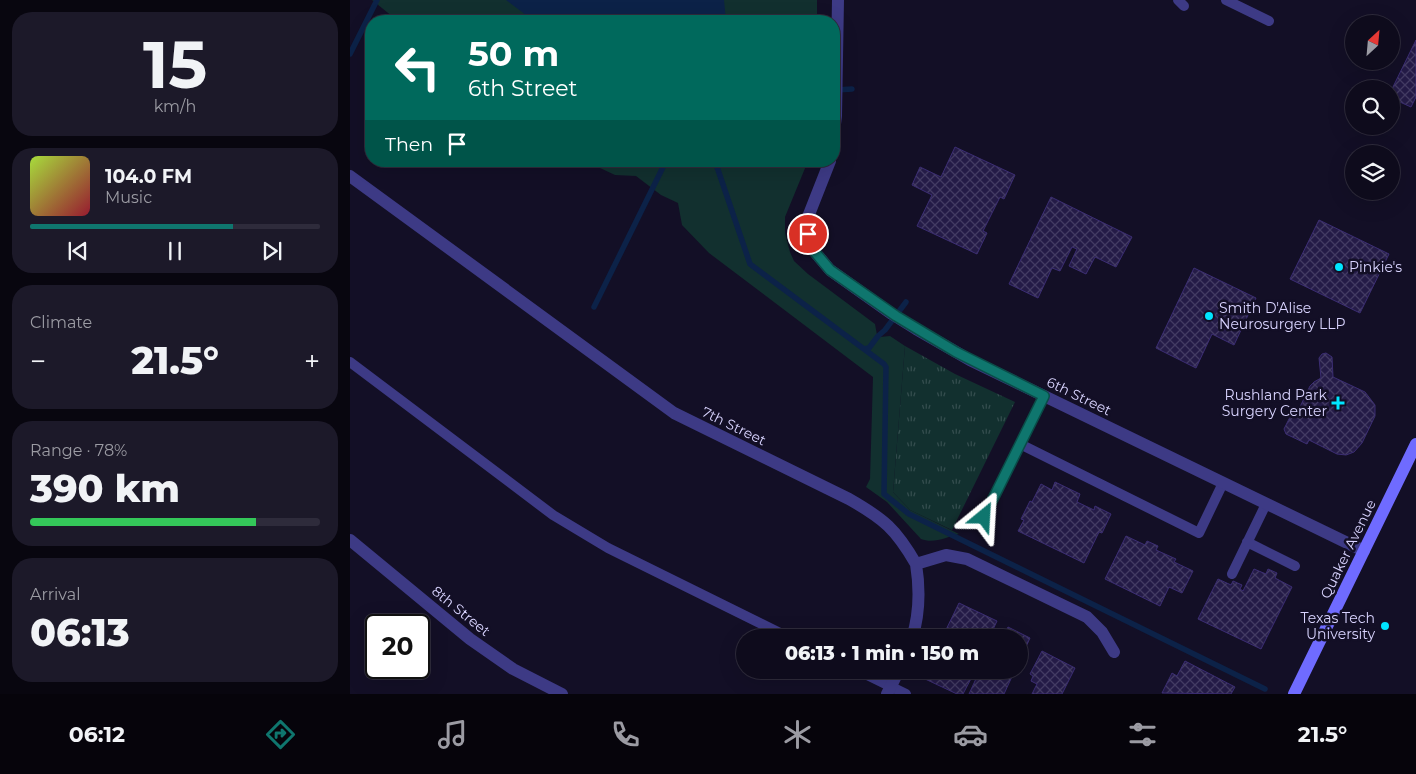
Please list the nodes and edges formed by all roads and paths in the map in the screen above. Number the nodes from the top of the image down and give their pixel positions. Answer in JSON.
{"nodes":[{"id":1,"x":838,"y":0,"type":"edge"},
{"id":2,"x":1226,"y":0,"type":"edge"},
{"id":3,"x":838,"y":15,"type":"edge"},
{"id":4,"x":1269,"y":21,"type":"dead end"},
{"id":5,"x":828,"y":167,"type":"edge"},
{"id":6,"x":350,"y":176,"type":"edge"},
{"id":7,"x":350,"y":362,"type":"edge"},
{"id":8,"x":1044,"y":396,"type":"junction"},
{"id":9,"x":1020,"y":444,"type":"junction"},
{"id":10,"x":1416,"y":444,"type":"edge"},
{"id":11,"x":1223,"y":483,"type":"junction"},
{"id":12,"x":1266,"y":504,"type":"junction"},
{"id":13,"x":984,"y":517,"type":"dead end"},
{"id":14,"x":350,"y":540,"type":"edge"},
{"id":15,"x":1247,"y":542,"type":"junction"},
{"id":16,"x":1364,"y":551,"type":"junction"},
{"id":17,"x":916,"y":564,"type":"junction"},
{"id":18,"x":1295,"y":566,"type":"dead end"},
{"id":19,"x":1232,"y":574,"type":"dead end"},
{"id":20,"x":772,"y":629,"type":"edge"},
{"id":21,"x":914,"y":629,"type":"edge"},
{"id":22,"x":1114,"y":652,"type":"dead end"},
{"id":23,"x":871,"y":679,"type":"edge"},
{"id":24,"x":889,"y":690,"type":"edge"},
{"id":25,"x":562,"y":694,"type":"edge"},
{"id":26,"x":906,"y":694,"type":"edge"},
{"id":27,"x":1294,"y":694,"type":"edge"}],
"edges":[{"from":1,"to":3,"type":"street"},
{"from":2,"to":4,"type":"lane"},
{"from":5,"to":8,"type":"street","name":"6th Street"},
{"from":6,"to":17,"type":"street","name":"7th Street"},
{"from":7,"to":20,"type":"lane"},
{"from":8,"to":9,"type":"lane"},
{"from":8,"to":11,"type":"street","name":"6th Street"},
{"from":9,"to":11,"type":"lane"},
{"from":9,"to":13,"type":"lane"},
{"from":10,"to":16,"type":"main road","name":"Quaker Avenue"},
{"from":11,"to":12,"type":"street","name":"6th Street"},
{"from":12,"to":15,"type":"lane"},
{"from":12,"to":16,"type":"street","name":"6th Street"},
{"from":14,"to":25,"type":"street","name":"8th Street"},
{"from":15,"to":18,"type":"lane"},
{"from":15,"to":19,"type":"lane"},
{"from":16,"to":27,"type":"main road","name":"Quaker Avenue"},
{"from":17,"to":21,"type":"street"},
{"from":17,"to":22,"type":"street"},
{"from":23,"to":24,"type":"lane"},
{"from":24,"to":26,"type":"lane"}]}
